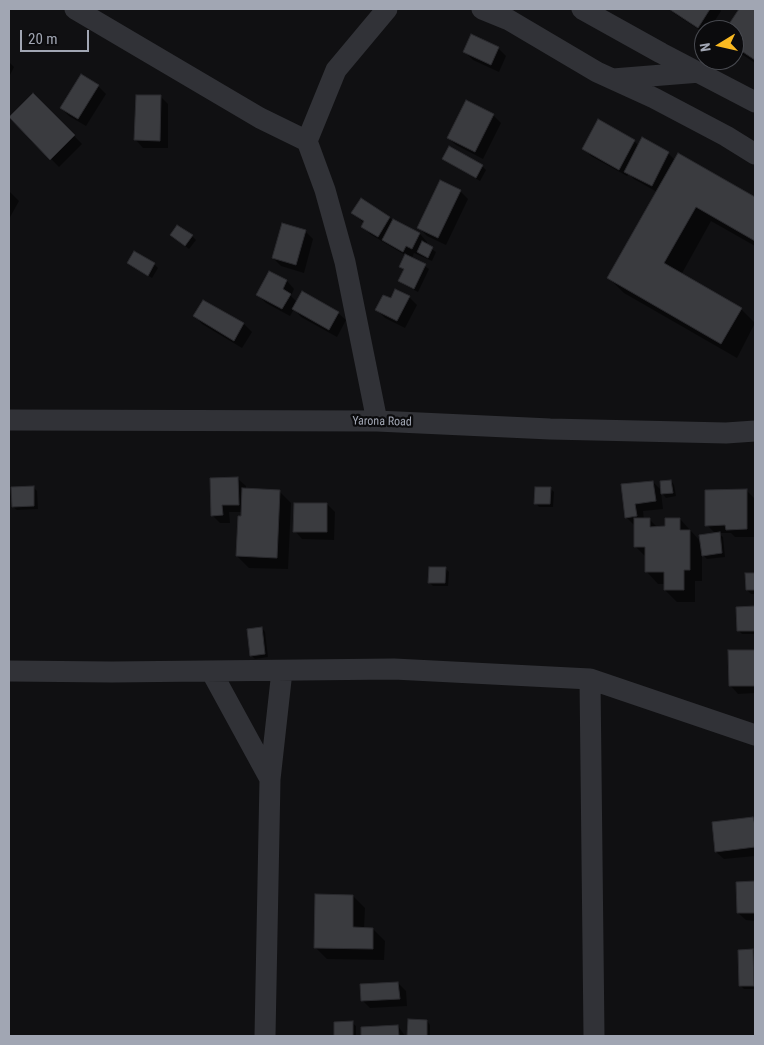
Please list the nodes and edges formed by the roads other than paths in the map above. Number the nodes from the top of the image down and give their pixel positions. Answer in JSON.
{"nodes":[{"id":1,"x":75,"y":9,"type":"edge"},
{"id":2,"x":387,"y":9,"type":"edge"},
{"id":3,"x":482,"y":9,"type":"edge"},
{"id":4,"x":582,"y":9,"type":"edge"},
{"id":5,"x":700,"y":72,"type":"junction"},
{"id":6,"x":613,"y":79,"type":"junction"},
{"id":7,"x":755,"y":102,"type":"edge"},
{"id":8,"x":307,"y":141,"type":"junction"},
{"id":9,"x":755,"y":154,"type":"edge"},
{"id":10,"x":9,"y":420,"type":"edge"},
{"id":11,"x":378,"y":421,"type":"junction"},
{"id":12,"x":755,"y":431,"type":"edge"},
{"id":13,"x":9,"y":671,"type":"edge"},
{"id":14,"x":211,"y":671,"type":"junction"},
{"id":15,"x":282,"y":671,"type":"junction"},
{"id":16,"x":590,"y":679,"type":"junction"},
{"id":17,"x":755,"y":735,"type":"edge"},
{"id":18,"x":270,"y":779,"type":"junction"},
{"id":19,"x":265,"y":1036,"type":"edge"},
{"id":20,"x":594,"y":1036,"type":"edge"}],
"edges":[{"from":1,"to":8,"type":"street"},
{"from":2,"to":8,"type":"street"},
{"from":3,"to":6,"type":"street"},
{"from":4,"to":5,"type":"street"},
{"from":5,"to":6,"type":"street"},
{"from":5,"to":7,"type":"street"},
{"from":6,"to":9,"type":"street"},
{"from":8,"to":11,"type":"street"},
{"from":10,"to":11,"type":"street","name":"Yarona Road"},
{"from":11,"to":12,"type":"street","name":"Yarona Road"},
{"from":13,"to":14,"type":"street"},
{"from":14,"to":15,"type":"street"},
{"from":14,"to":18,"type":"street"},
{"from":15,"to":16,"type":"street"},
{"from":15,"to":18,"type":"street"},
{"from":16,"to":17,"type":"street"},
{"from":16,"to":20,"type":"street"},
{"from":18,"to":19,"type":"street"}]}
